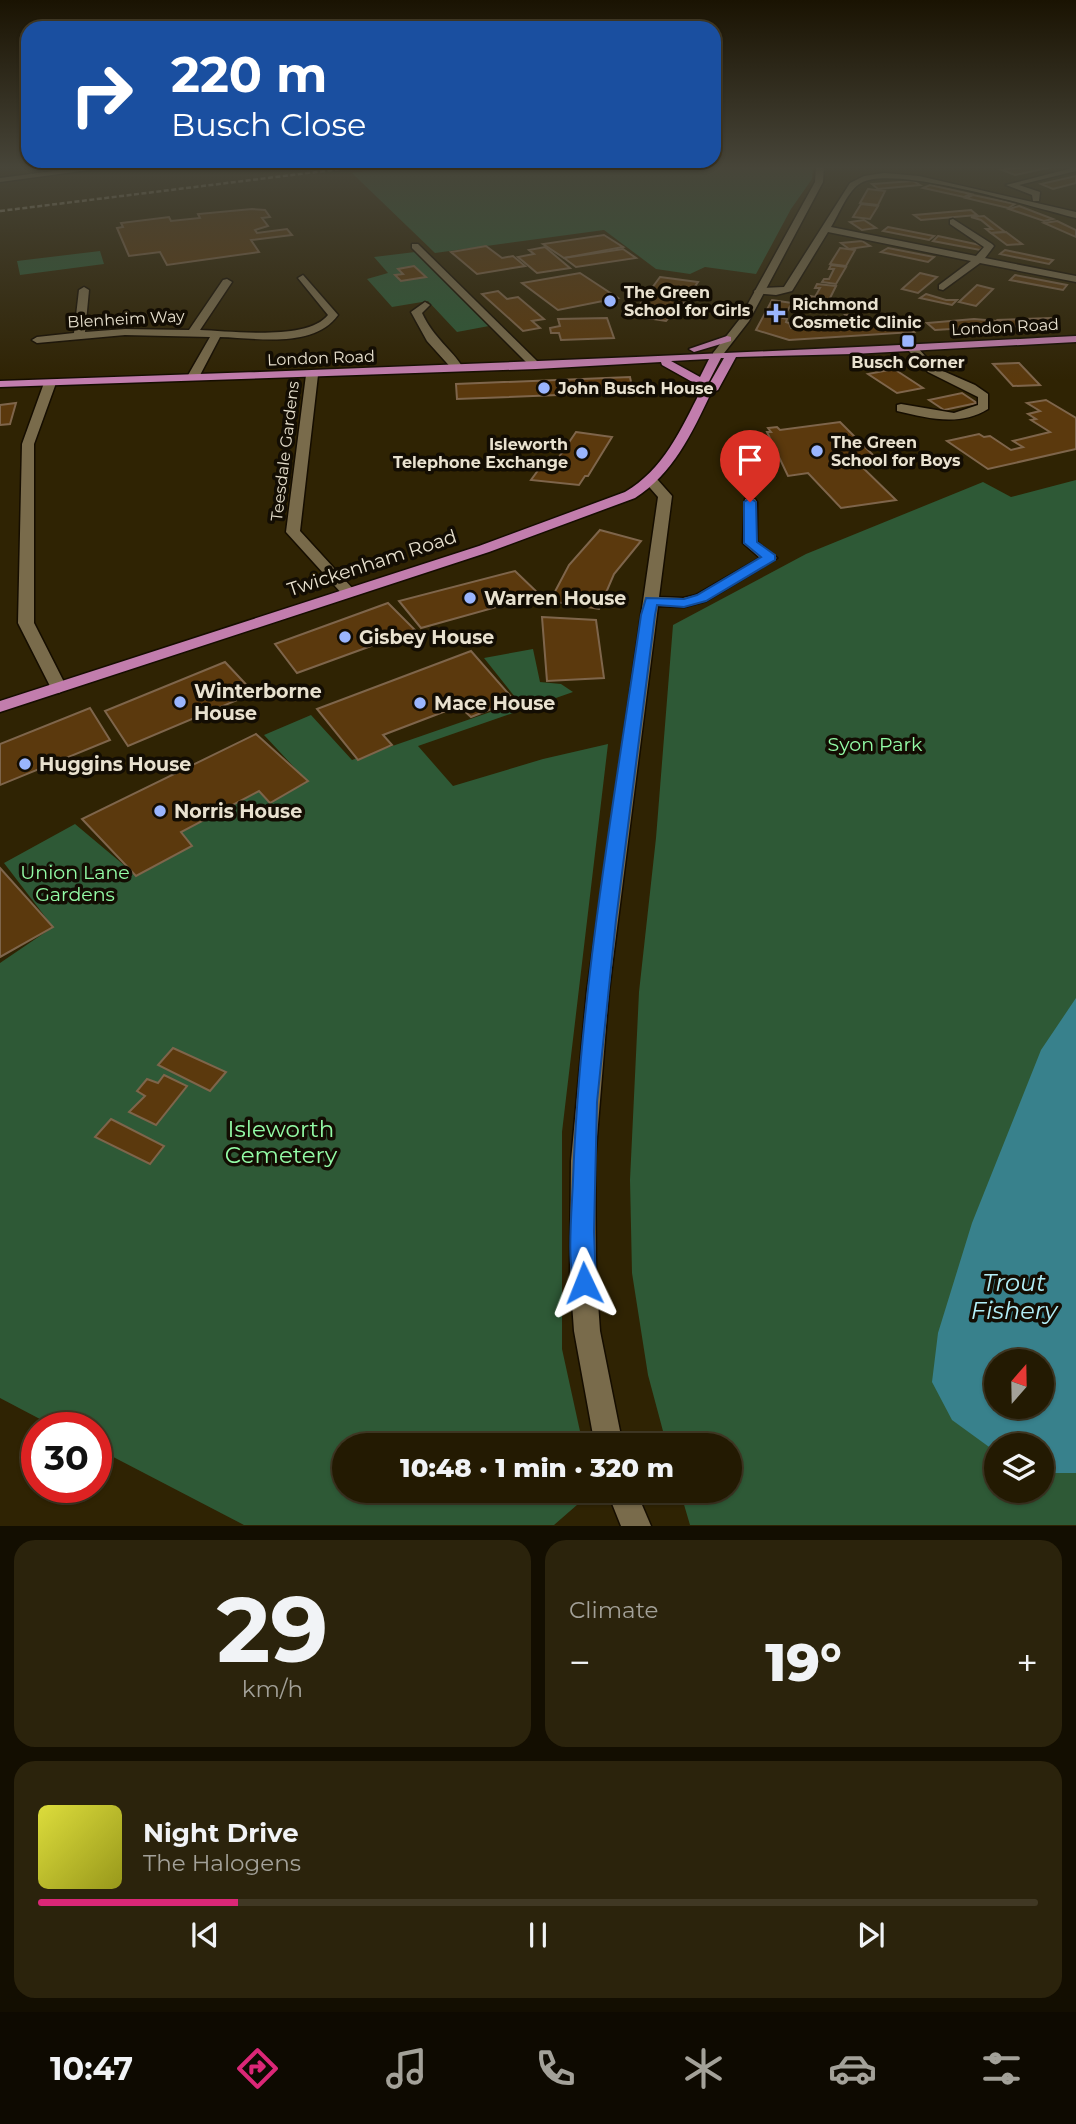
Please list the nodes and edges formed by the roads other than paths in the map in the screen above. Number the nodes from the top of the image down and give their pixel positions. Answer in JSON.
{"nodes":[{"id":1,"x":789,"y":237,"type":"edge"},
{"id":2,"x":823,"y":237,"type":"edge"},
{"id":3,"x":869,"y":237,"type":"edge"},
{"id":4,"x":976,"y":237,"type":"edge"},
{"id":5,"x":415,"y":246,"type":"dead end"},
{"id":6,"x":979,"y":259,"type":"junction"},
{"id":7,"x":303,"y":278,"type":"dead end"},
{"id":8,"x":1076,"y":279,"type":"edge"},
{"id":9,"x":227,"y":282,"type":"dead end"},
{"id":10,"x":943,"y":287,"type":"dead end"},
{"id":11,"x":84,"y":290,"type":"dead end"},
{"id":12,"x":759,"y":291,"type":"junction"},
{"id":13,"x":425,"y":305,"type":"dead end"},
{"id":14,"x":193,"y":332,"type":"junction"},
{"id":15,"x":217,"y":333,"type":"junction"},
{"id":16,"x":79,"y":335,"type":"junction"},
{"id":17,"x":732,"y":336,"type":"junction"},
{"id":18,"x":1076,"y":339,"type":"edge"},
{"id":19,"x":37,"y":340,"type":"dead end"},
{"id":20,"x":912,"y":348,"type":"junction"},
{"id":21,"x":723,"y":358,"type":"junction"},
{"id":22,"x":663,"y":360,"type":"junction"},
{"id":23,"x":536,"y":366,"type":"junction"},
{"id":24,"x":458,"y":369,"type":"junction"},
{"id":25,"x":312,"y":374,"type":"junction"},
{"id":26,"x":193,"y":377,"type":"junction"},
{"id":27,"x":50,"y":383,"type":"junction"},
{"id":28,"x":0,"y":384,"type":"edge"},
{"id":29,"x":705,"y":387,"type":"junction"},
{"id":30,"x":901,"y":408,"type":"dead end"},
{"id":31,"x":651,"y":481,"type":"junction"},
{"id":32,"x":750,"y":502,"type":"dead end"},
{"id":33,"x":349,"y":593,"type":"junction"},
{"id":34,"x":651,"y":601,"type":"junction"},
{"id":35,"x":59,"y":688,"type":"junction"},
{"id":36,"x":0,"y":707,"type":"edge"},
{"id":37,"x":606,"y":1433,"type":"edge"},
{"id":38,"x":626,"y":1503,"type":"edge"},
{"id":39,"x":636,"y":1525,"type":"edge"}],
"edges":[{"from":1,"to":12,"type":"street"},
{"from":2,"to":12,"type":"street"},
{"from":3,"to":6,"type":"street"},
{"from":4,"to":6,"type":"street"},
{"from":5,"to":23,"type":"street"},
{"from":6,"to":8,"type":"street"},
{"from":6,"to":10,"type":"street"},
{"from":7,"to":15,"type":"street","name":"Blenheim Way"},
{"from":9,"to":14,"type":"street"},
{"from":11,"to":16,"type":"street"},
{"from":12,"to":17,"type":"street"},
{"from":13,"to":24,"type":"street"},
{"from":14,"to":15,"type":"street","name":"Blenheim Way"},
{"from":14,"to":16,"type":"street","name":"Blenheim Way"},
{"from":15,"to":26,"type":"street"},
{"from":16,"to":19,"type":"street","name":"Blenheim Way"},
{"from":17,"to":21,"type":"street"},
{"from":17,"to":22,"type":"main road"},
{"from":18,"to":20,"type":"main road","name":"London Road"},
{"from":20,"to":21,"type":"main road","name":"London Road"},
{"from":20,"to":30,"type":"street"},
{"from":21,"to":22,"type":"main road","name":"London Road"},
{"from":21,"to":29,"type":"main road","name":"Twickenham Road"},
{"from":22,"to":23,"type":"main road","name":"London Road"},
{"from":22,"to":29,"type":"main road"},
{"from":23,"to":24,"type":"main road","name":"London Road"},
{"from":24,"to":25,"type":"main road","name":"London Road"},
{"from":25,"to":26,"type":"main road","name":"London Road"},
{"from":25,"to":33,"type":"street","name":"Teesdale Gardens"},
{"from":26,"to":27,"type":"main road","name":"London Road"},
{"from":27,"to":28,"type":"main road","name":"London Road"},
{"from":27,"to":35,"type":"street"},
{"from":29,"to":31,"type":"main road","name":"Twickenham Road"},
{"from":31,"to":33,"type":"main road","name":"Twickenham Road"},
{"from":31,"to":34,"type":"street"},
{"from":32,"to":34,"type":"street"},
{"from":33,"to":35,"type":"main road","name":"Twickenham Road"},
{"from":34,"to":37,"type":"street"},
{"from":35,"to":36,"type":"main road","name":"Twickenham Road"},
{"from":38,"to":39,"type":"street"}]}
